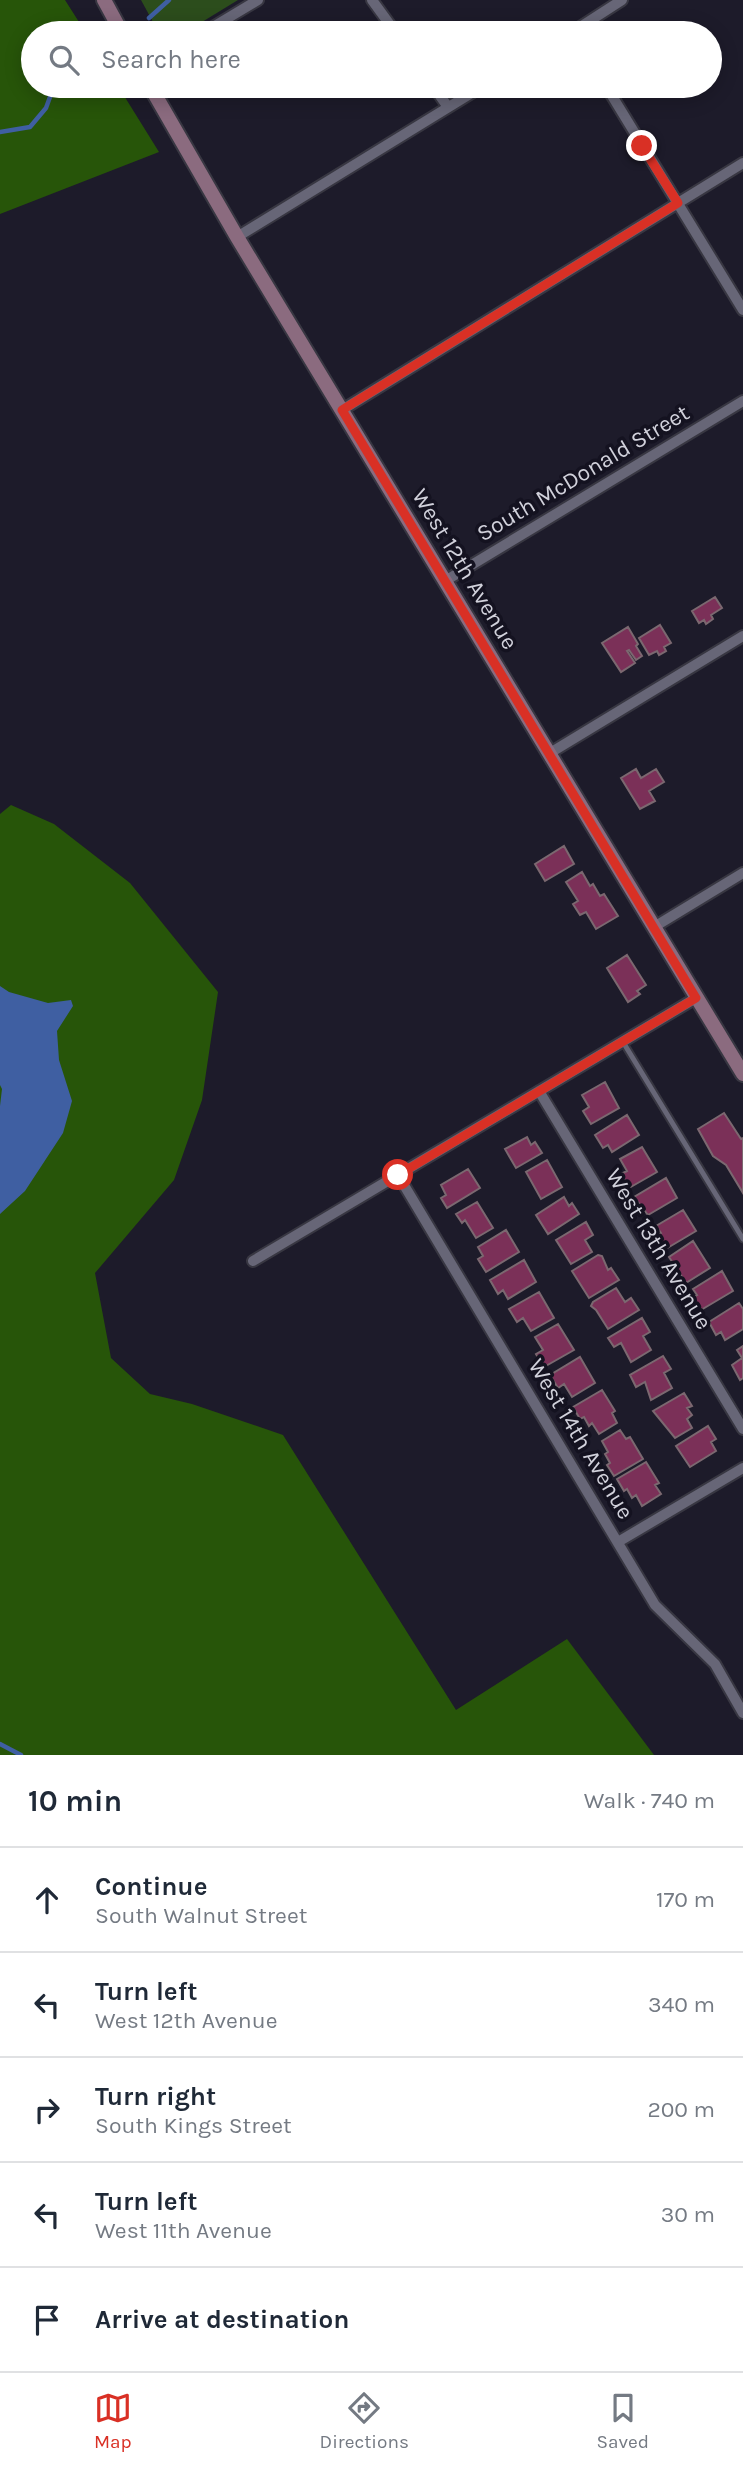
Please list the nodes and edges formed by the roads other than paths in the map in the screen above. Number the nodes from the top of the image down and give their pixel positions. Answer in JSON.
{"nodes":[{"id":1,"x":104,"y":0,"type":"edge"},
{"id":2,"x":258,"y":0,"type":"edge"},
{"id":3,"x":372,"y":0,"type":"edge"},
{"id":4,"x":622,"y":0,"type":"edge"},
{"id":5,"x":602,"y":5,"type":"edge"},
{"id":6,"x":115,"y":21,"type":"edge"},
{"id":7,"x":223,"y":21,"type":"edge"},
{"id":8,"x":387,"y":21,"type":"edge"},
{"id":9,"x":585,"y":21,"type":"edge"},
{"id":10,"x":157,"y":98,"type":"edge"},
{"id":11,"x":442,"y":98,"type":"edge"},
{"id":12,"x":463,"y":98,"type":"edge"},
{"id":13,"x":613,"y":98,"type":"edge"},
{"id":14,"x":448,"y":107,"type":"junction"},
{"id":15,"x":743,"y":163,"type":"edge"},
{"id":16,"x":678,"y":203,"type":"junction"},
{"id":17,"x":237,"y":237,"type":"junction"},
{"id":18,"x":743,"y":310,"type":"edge"},
{"id":19,"x":743,"y":401,"type":"edge"},
{"id":20,"x":342,"y":410,"type":"junction"},
{"id":21,"x":445,"y":581,"type":"junction"},
{"id":22,"x":743,"y":636,"type":"edge"},
{"id":23,"x":550,"y":753,"type":"junction"},
{"id":24,"x":743,"y":873,"type":"edge"},
{"id":25,"x":654,"y":927,"type":"junction"},
{"id":26,"x":696,"y":998,"type":"junction"},
{"id":27,"x":624,"y":1042,"type":"junction"},
{"id":28,"x":743,"y":1074,"type":"edge"},
{"id":29,"x":539,"y":1091,"type":"junction"},
{"id":30,"x":398,"y":1175,"type":"junction"},
{"id":31,"x":743,"y":1239,"type":"edge"},
{"id":32,"x":253,"y":1261,"type":"dead end"},
{"id":33,"x":743,"y":1429,"type":"edge"},
{"id":34,"x":743,"y":1468,"type":"edge"},
{"id":35,"x":618,"y":1542,"type":"junction"},
{"id":36,"x":743,"y":1713,"type":"edge"}],
"edges":[{"from":1,"to":6,"type":"main road"},
{"from":2,"to":7,"type":"street"},
{"from":3,"to":8,"type":"street"},
{"from":4,"to":5,"type":"street"},
{"from":5,"to":9,"type":"street"},
{"from":10,"to":17,"type":"main road","name":"West 12th Avenue"},
{"from":11,"to":14,"type":"street"},
{"from":12,"to":14,"type":"street"},
{"from":13,"to":16,"type":"street"},
{"from":14,"to":17,"type":"street"},
{"from":15,"to":16,"type":"street"},
{"from":16,"to":18,"type":"street"},
{"from":16,"to":20,"type":"street"},
{"from":17,"to":20,"type":"main road","name":"West 12th Avenue"},
{"from":19,"to":21,"type":"street","name":"South McDonald Street"},
{"from":20,"to":21,"type":"main road","name":"West 12th Avenue"},
{"from":21,"to":23,"type":"main road","name":"West 12th Avenue"},
{"from":22,"to":23,"type":"street"},
{"from":23,"to":25,"type":"main road","name":"West 12th Avenue"},
{"from":24,"to":25,"type":"street"},
{"from":25,"to":26,"type":"main road","name":"West 12th Avenue"},
{"from":26,"to":27,"type":"street"},
{"from":26,"to":28,"type":"main road","name":"West 12th Avenue"},
{"from":27,"to":29,"type":"street"},
{"from":27,"to":31,"type":"lane"},
{"from":29,"to":30,"type":"street"},
{"from":29,"to":33,"type":"street","name":"West 13th Avenue"},
{"from":30,"to":32,"type":"street"},
{"from":30,"to":35,"type":"street","name":"West 14th Avenue"},
{"from":34,"to":35,"type":"street"},
{"from":35,"to":36,"type":"street","name":"West 14th Avenue"}]}
